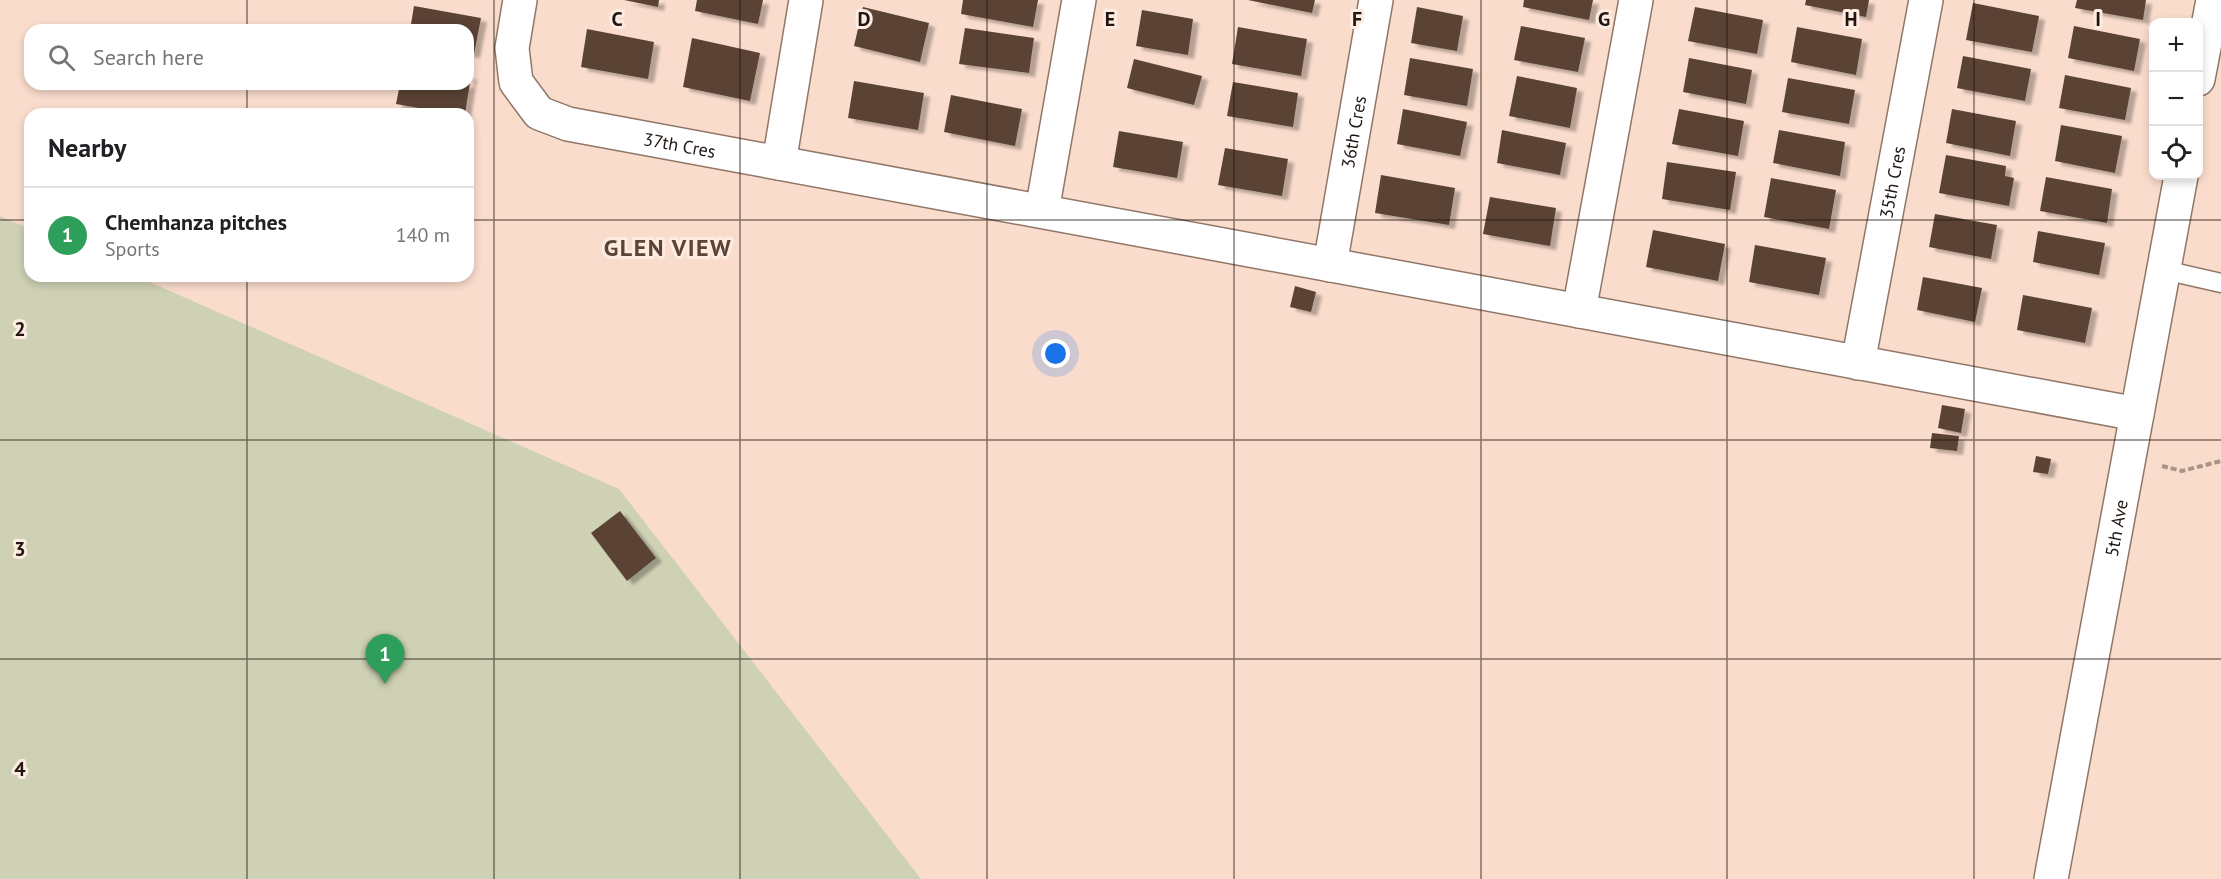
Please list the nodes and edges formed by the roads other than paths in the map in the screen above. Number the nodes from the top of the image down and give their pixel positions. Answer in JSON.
{"nodes":[{"id":1,"x":520,"y":0,"type":"edge"},
{"id":2,"x":806,"y":0,"type":"edge"},
{"id":3,"x":1079,"y":0,"type":"edge"},
{"id":4,"x":1376,"y":0,"type":"edge"},
{"id":5,"x":1636,"y":0,"type":"edge"},
{"id":6,"x":1926,"y":0,"type":"edge"},
{"id":7,"x":2213,"y":0,"type":"edge"},
{"id":8,"x":2200,"y":72,"type":"edge"},
{"id":9,"x":779,"y":163,"type":"junction"},
{"id":10,"x":2180,"y":180,"type":"edge"},
{"id":11,"x":1042,"y":211,"type":"junction"},
{"id":12,"x":1330,"y":265,"type":"junction"},
{"id":13,"x":2164,"y":270,"type":"junction"},
{"id":14,"x":2221,"y":283,"type":"edge"},
{"id":15,"x":1579,"y":311,"type":"junction"},
{"id":16,"x":1858,"y":363,"type":"junction"},
{"id":17,"x":2137,"y":414,"type":"junction"},
{"id":18,"x":2051,"y":879,"type":"edge"}],
"edges":[{"from":1,"to":9,"type":"street","name":"37th Cres"},
{"from":2,"to":9,"type":"street"},
{"from":3,"to":11,"type":"street"},
{"from":4,"to":12,"type":"street","name":"36th Cres"},
{"from":5,"to":15,"type":"street"},
{"from":6,"to":16,"type":"street","name":"35th Cres"},
{"from":7,"to":8,"type":"street"},
{"from":9,"to":11,"type":"street","name":"37th Cres"},
{"from":10,"to":13,"type":"street","name":"5th Ave"},
{"from":11,"to":12,"type":"street","name":"37th Cres"},
{"from":12,"to":15,"type":"street","name":"37th Cres"},
{"from":13,"to":14,"type":"lane"},
{"from":13,"to":17,"type":"street","name":"5th Ave"},
{"from":15,"to":16,"type":"street","name":"37th Cres"},
{"from":16,"to":17,"type":"street","name":"37th Cres"},
{"from":17,"to":18,"type":"street","name":"5th Ave"}]}
